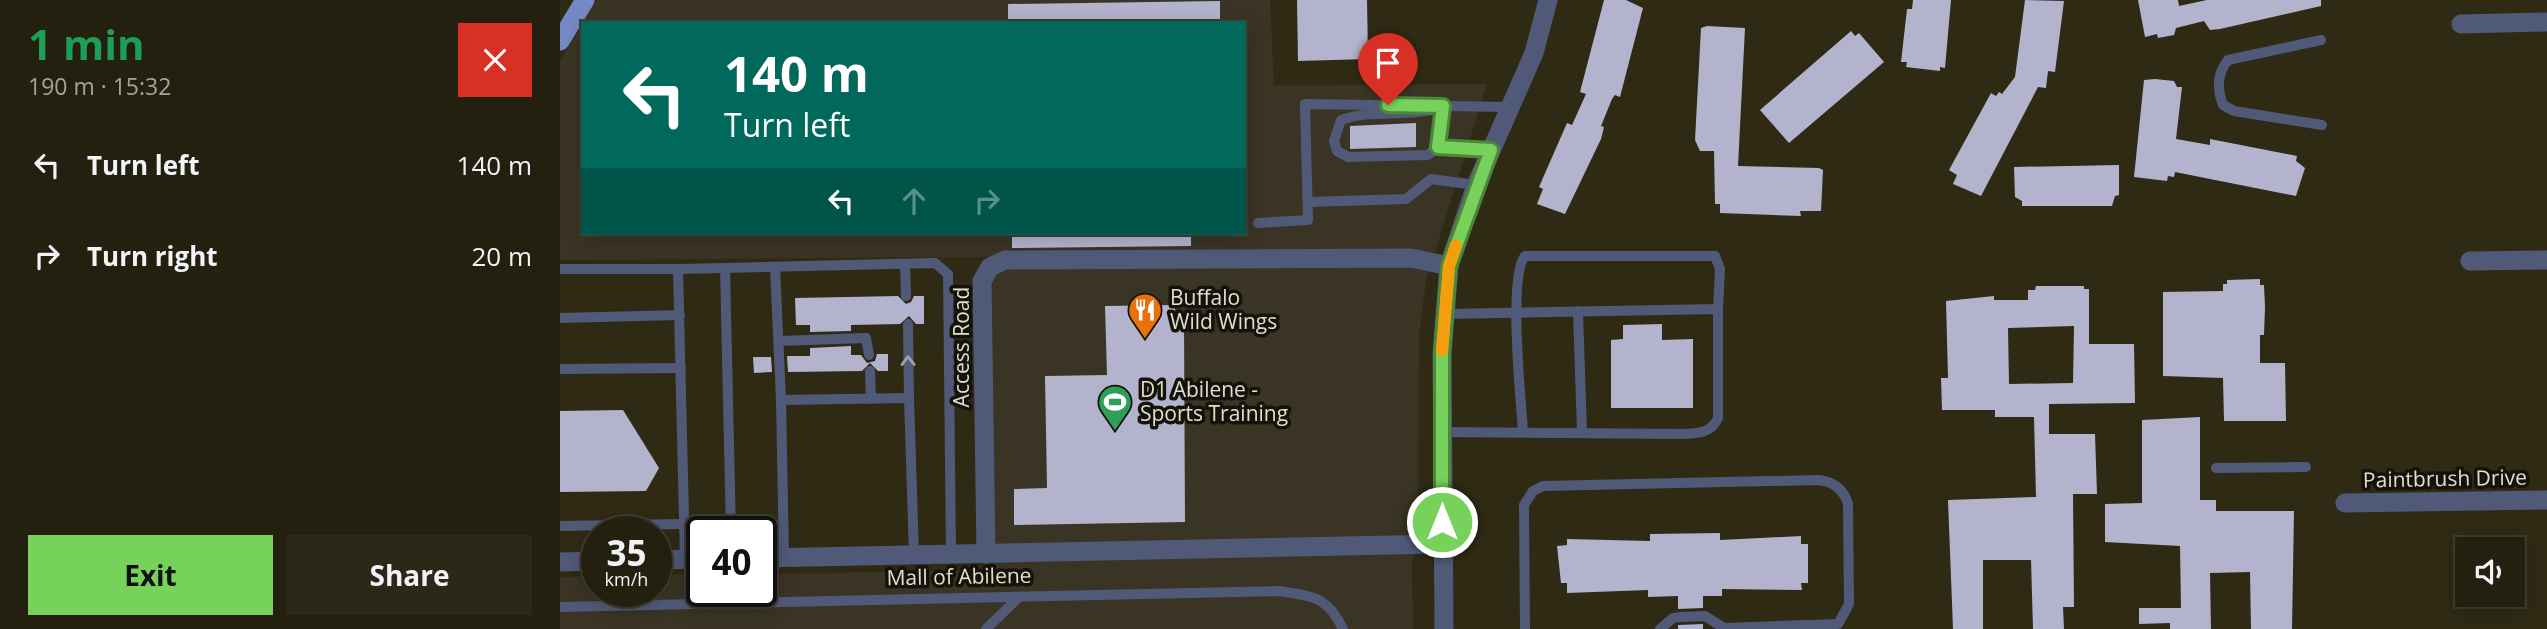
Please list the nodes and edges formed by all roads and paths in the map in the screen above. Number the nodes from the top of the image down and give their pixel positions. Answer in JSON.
{"nodes":[{"id":1,"x":585,"y":0,"type":"edge"},
{"id":2,"x":1548,"y":0,"type":"edge"},
{"id":3,"x":2547,"y":22,"type":"edge"},
{"id":4,"x":2461,"y":24,"type":"dead end"},
{"id":5,"x":2321,"y":40,"type":"dead end"},
{"id":6,"x":560,"y":41,"type":"edge"},
{"id":7,"x":1443,"y":106,"type":"junction"},
{"id":8,"x":1510,"y":107,"type":"junction"},
{"id":9,"x":2322,"y":125,"type":"dead end"},
{"id":10,"x":1438,"y":147,"type":"junction"},
{"id":11,"x":1491,"y":150,"type":"junction"},
{"id":12,"x":1476,"y":185,"type":"junction"},
{"id":13,"x":1307,"y":202,"type":"junction"},
{"id":14,"x":1258,"y":223,"type":"dead end"},
{"id":15,"x":2547,"y":260,"type":"edge"},
{"id":16,"x":2470,"y":261,"type":"dead end"},
{"id":17,"x":905,"y":264,"type":"junction"},
{"id":18,"x":1449,"y":266,"type":"junction"},
{"id":19,"x":775,"y":267,"type":"junction"},
{"id":20,"x":725,"y":268,"type":"junction"},
{"id":21,"x":560,"y":269,"type":"edge"},
{"id":22,"x":678,"y":269,"type":"junction"},
{"id":23,"x":906,"y":296,"type":"dead end"},
{"id":24,"x":1718,"y":309,"type":"junction"},
{"id":25,"x":1517,"y":312,"type":"junction"},
{"id":26,"x":1578,"y":312,"type":"junction"},
{"id":27,"x":1444,"y":313,"type":"junction"},
{"id":28,"x":680,"y":315,"type":"junction"},
{"id":29,"x":560,"y":318,"type":"edge"},
{"id":30,"x":908,"y":324,"type":"dead end"},
{"id":31,"x":779,"y":341,"type":"junction"},
{"id":32,"x":869,"y":355,"type":"dead end"},
{"id":33,"x":681,"y":368,"type":"junction"},
{"id":34,"x":560,"y":369,"type":"edge"},
{"id":35,"x":870,"y":371,"type":"dead end"},
{"id":36,"x":909,"y":398,"type":"junction"},
{"id":37,"x":871,"y":399,"type":"junction"},
{"id":38,"x":781,"y":400,"type":"junction"},
{"id":39,"x":1442,"y":432,"type":"junction"},
{"id":40,"x":1523,"y":432,"type":"junction"},
{"id":41,"x":1582,"y":433,"type":"junction"},
{"id":42,"x":2306,"y":467,"type":"dead end"},
{"id":43,"x":2216,"y":468,"type":"dead end"},
{"id":44,"x":2547,"y":500,"type":"edge"},
{"id":45,"x":2345,"y":503,"type":"dead end"},
{"id":46,"x":731,"y":516,"type":"edge"},
{"id":47,"x":685,"y":524,"type":"junction"},
{"id":48,"x":560,"y":526,"type":"edge"},
{"id":49,"x":686,"y":528,"type":"edge"},
{"id":50,"x":1442,"y":544,"type":"junction"},
{"id":51,"x":986,"y":554,"type":"junction"},
{"id":52,"x":914,"y":555,"type":"junction"},
{"id":53,"x":951,"y":555,"type":"junction"},
{"id":54,"x":777,"y":557,"type":"edge"},
{"id":55,"x":784,"y":557,"type":"junction"},
{"id":56,"x":581,"y":561,"type":"edge"},
{"id":57,"x":560,"y":562,"type":"edge"},
{"id":58,"x":1018,"y":598,"type":"junction"},
{"id":59,"x":560,"y":607,"type":"edge"},
{"id":60,"x":986,"y":629,"type":"edge"},
{"id":61,"x":1343,"y":629,"type":"edge"},
{"id":62,"x":1444,"y":629,"type":"edge"},
{"id":63,"x":1525,"y":629,"type":"edge"},
{"id":64,"x":1660,"y":629,"type":"edge"},
{"id":65,"x":1723,"y":629,"type":"edge"}],
"edges":[{"from":1,"to":6,"type":"main road"},
{"from":2,"to":8,"type":"street"},
{"from":3,"to":4,"type":"street"},
{"from":5,"to":9,"type":"lane"},
{"from":7,"to":8,"type":"lane"},
{"from":7,"to":10,"type":"lane"},
{"from":7,"to":10,"type":"lane"},
{"from":7,"to":13,"type":"lane"},
{"from":8,"to":11,"type":"street"},
{"from":10,"to":11,"type":"lane"},
{"from":11,"to":12,"type":"street"},
{"from":12,"to":13,"type":"lane"},
{"from":12,"to":18,"type":"street"},
{"from":13,"to":14,"type":"lane"},
{"from":15,"to":16,"type":"street"},
{"from":17,"to":19,"type":"lane"},
{"from":17,"to":23,"type":"lane"},
{"from":17,"to":53,"type":"lane"},
{"from":18,"to":27,"type":"street"},
{"from":18,"to":51,"type":"street","name":"Access Road"},
{"from":19,"to":20,"type":"lane"},
{"from":19,"to":31,"type":"lane"},
{"from":20,"to":22,"type":"lane"},
{"from":20,"to":46,"type":"lane"},
{"from":21,"to":22,"type":"lane"},
{"from":22,"to":28,"type":"lane"},
{"from":24,"to":25,"type":"lane"},
{"from":24,"to":26,"type":"lane"},
{"from":24,"to":41,"type":"lane"},
{"from":25,"to":26,"type":"lane"},
{"from":25,"to":27,"type":"lane"},
{"from":25,"to":40,"type":"lane"},
{"from":26,"to":41,"type":"lane"},
{"from":27,"to":39,"type":"street"},
{"from":28,"to":29,"type":"lane"},
{"from":28,"to":33,"type":"lane"},
{"from":36,"to":30,"type":"lane","one_way":true},
{"from":31,"to":32,"type":"lane"},
{"from":31,"to":38,"type":"lane"},
{"from":33,"to":34,"type":"lane"},
{"from":33,"to":47,"type":"lane"},
{"from":35,"to":37,"type":"lane"},
{"from":36,"to":37,"type":"lane"},
{"from":36,"to":52,"type":"lane"},
{"from":37,"to":38,"type":"lane"},
{"from":38,"to":55,"type":"lane"},
{"from":39,"to":40,"type":"lane"},
{"from":39,"to":50,"type":"street"},
{"from":40,"to":41,"type":"lane"},
{"from":42,"to":43,"type":"lane"},
{"from":44,"to":45,"type":"street","name":"Paintbrush Drive"},
{"from":47,"to":48,"type":"lane"},
{"from":47,"to":49,"type":"lane"},
{"from":50,"to":51,"type":"street","name":"Mall of Abilene"},
{"from":50,"to":62,"type":"street"},
{"from":51,"to":53,"type":"street","name":"Mall of Abilene"},
{"from":52,"to":53,"type":"street","name":"Mall of Abilene"},
{"from":52,"to":55,"type":"street","name":"Mall of Abilene"},
{"from":54,"to":55,"type":"street","name":"Mall of Abilene"},
{"from":56,"to":57,"type":"street"},
{"from":58,"to":59,"type":"lane","name":"Mall of Abilene"},
{"from":58,"to":60,"type":"lane"},
{"from":58,"to":61,"type":"lane","name":"Mall of Abilene"},
{"from":63,"to":65,"type":"lane"},
{"from":64,"to":65,"type":"lane"}]}
